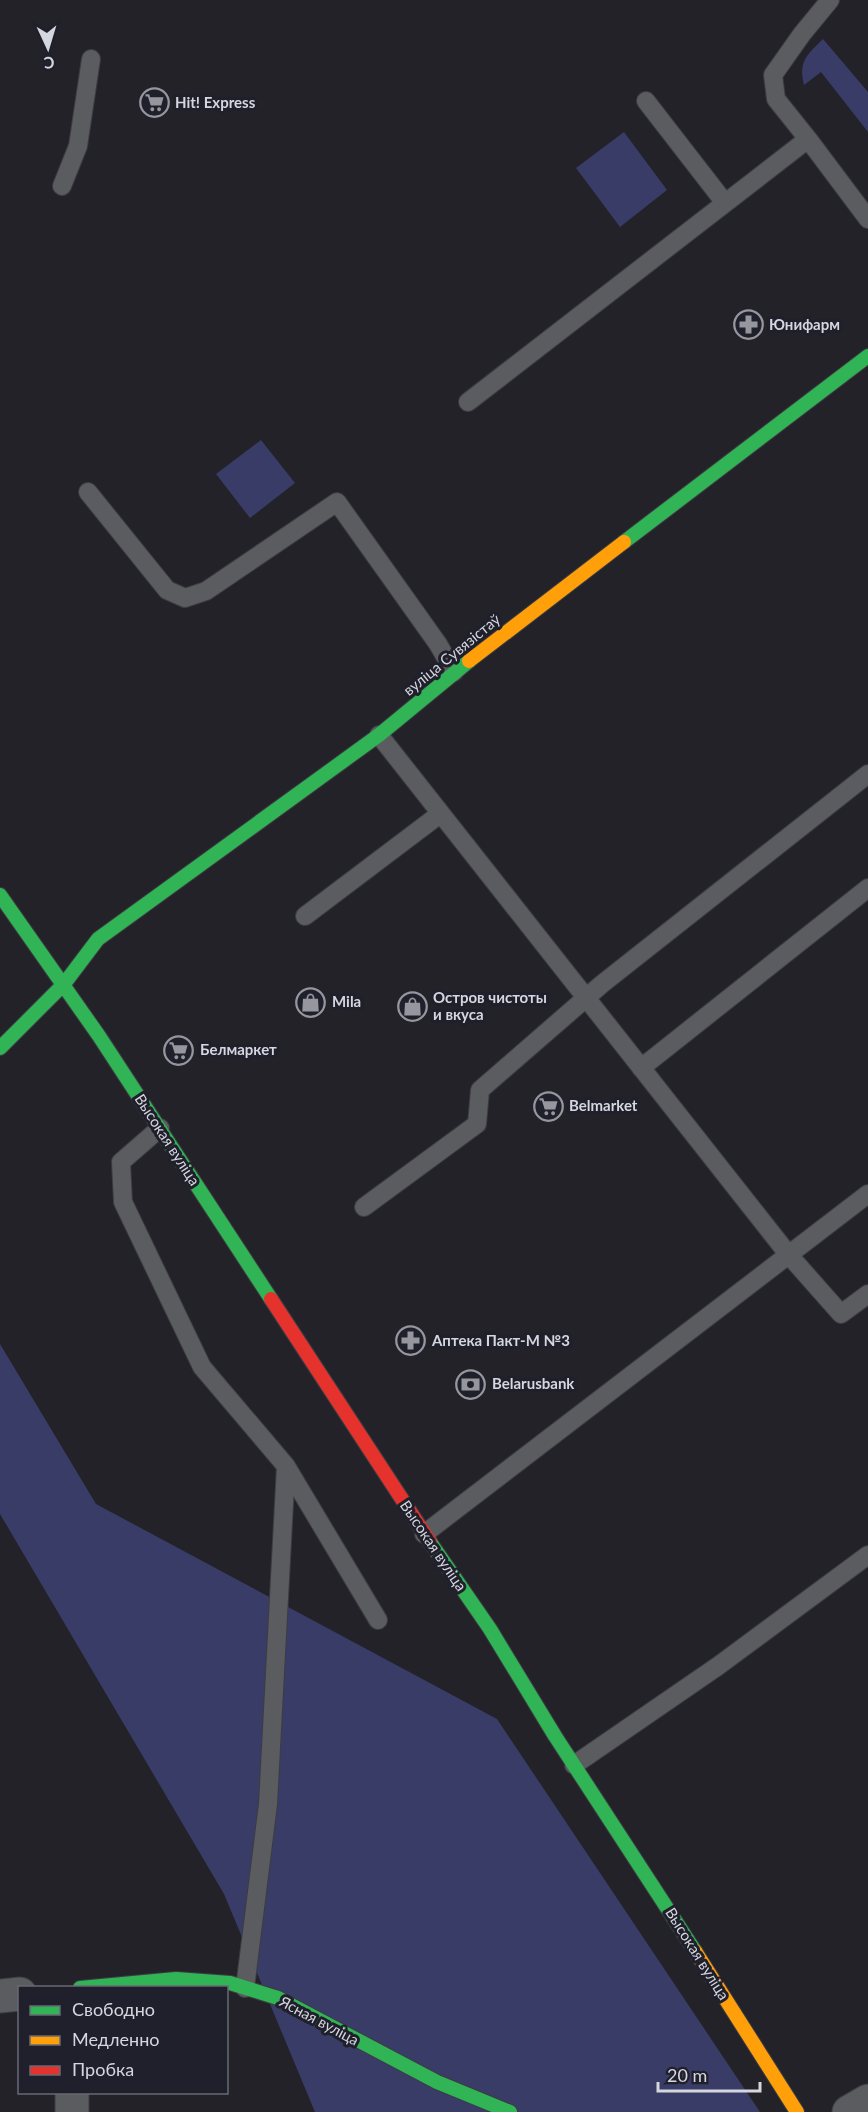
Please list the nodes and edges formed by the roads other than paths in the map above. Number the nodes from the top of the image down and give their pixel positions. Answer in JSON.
{"nodes":[{"id":1,"x":830,"y":0,"type":"edge"},
{"id":2,"x":91,"y":59,"type":"dead end"},
{"id":3,"x":646,"y":101,"type":"dead end"},
{"id":4,"x":808,"y":139,"type":"junction"},
{"id":5,"x":62,"y":186,"type":"dead end"},
{"id":6,"x":725,"y":203,"type":"junction"},
{"id":7,"x":868,"y":219,"type":"edge"},
{"id":8,"x":868,"y":356,"type":"edge"},
{"id":9,"x":468,"y":402,"type":"dead end"},
{"id":10,"x":88,"y":492,"type":"dead end"},
{"id":11,"x":454,"y":672,"type":"junction"},
{"id":12,"x":379,"y":735,"type":"junction"},
{"id":13,"x":868,"y":774,"type":"edge"},
{"id":14,"x":440,"y":814,"type":"junction"},
{"id":15,"x":868,"y":888,"type":"edge"},
{"id":16,"x":0,"y":895,"type":"edge"},
{"id":17,"x":305,"y":916,"type":"dead end"},
{"id":18,"x":64,"y":984,"type":"junction"},
{"id":19,"x":586,"y":998,"type":"junction"},
{"id":20,"x":0,"y":1048,"type":"edge"},
{"id":21,"x":641,"y":1068,"type":"junction"},
{"id":22,"x":159,"y":1128,"type":"junction"},
{"id":23,"x":868,"y":1194,"type":"edge"},
{"id":24,"x":364,"y":1207,"type":"dead end"},
{"id":25,"x":788,"y":1254,"type":"junction"},
{"id":26,"x":868,"y":1294,"type":"edge"},
{"id":27,"x":286,"y":1466,"type":"junction"},
{"id":28,"x":424,"y":1534,"type":"junction"},
{"id":29,"x":868,"y":1555,"type":"edge"},
{"id":30,"x":378,"y":1620,"type":"dead end"},
{"id":31,"x":574,"y":1765,"type":"junction"},
{"id":32,"x":101,"y":1986,"type":"edge"},
{"id":33,"x":245,"y":1988,"type":"junction"},
{"id":34,"x":18,"y":1994,"type":"edge"},
{"id":35,"x":0,"y":1996,"type":"edge"},
{"id":36,"x":72,"y":2094,"type":"edge"},
{"id":37,"x":868,"y":2101,"type":"edge"},
{"id":38,"x":72,"y":2112,"type":"edge"},
{"id":39,"x":510,"y":2112,"type":"edge"},
{"id":40,"x":797,"y":2112,"type":"edge"},
{"id":41,"x":849,"y":2112,"type":"edge"}],
"edges":[{"from":1,"to":4,"type":"lane"},
{"from":2,"to":5,"type":"lane"},
{"from":3,"to":6,"type":"lane"},
{"from":4,"to":6,"type":"lane"},
{"from":4,"to":7,"type":"lane"},
{"from":6,"to":9,"type":"lane"},
{"from":8,"to":11,"type":"street","name":"вуліца Сувязістаў"},
{"from":10,"to":11,"type":"lane"},
{"from":11,"to":12,"type":"street","name":"вуліца Сувязістаў"},
{"from":12,"to":14,"type":"lane"},
{"from":12,"to":18,"type":"street","name":"вуліца Сувязістаў"},
{"from":13,"to":19,"type":"lane"},
{"from":14,"to":17,"type":"lane"},
{"from":14,"to":19,"type":"lane"},
{"from":15,"to":21,"type":"lane"},
{"from":16,"to":18,"type":"street","name":"Высокая вуліца"},
{"from":18,"to":20,"type":"street","name":"вуліца Сувязістаў"},
{"from":18,"to":22,"type":"street","name":"Высокая вуліца"},
{"from":19,"to":21,"type":"lane"},
{"from":19,"to":24,"type":"lane"},
{"from":21,"to":25,"type":"lane"},
{"from":22,"to":27,"type":"lane"},
{"from":22,"to":28,"type":"street","name":"Высокая вуліца"},
{"from":23,"to":25,"type":"lane"},
{"from":25,"to":26,"type":"lane"},
{"from":25,"to":28,"type":"lane"},
{"from":27,"to":30,"type":"lane"},
{"from":27,"to":33,"type":"lane"},
{"from":28,"to":31,"type":"street","name":"Высокая вуліца"},
{"from":29,"to":31,"type":"lane"},
{"from":31,"to":40,"type":"street","name":"Высокая вуліца"},
{"from":32,"to":33,"type":"street","name":"Ясная вуліца"},
{"from":33,"to":39,"type":"street","name":"Ясная вуліца"},
{"from":34,"to":35,"type":"street"},
{"from":36,"to":38,"type":"street"},
{"from":37,"to":41,"type":"street"}]}
